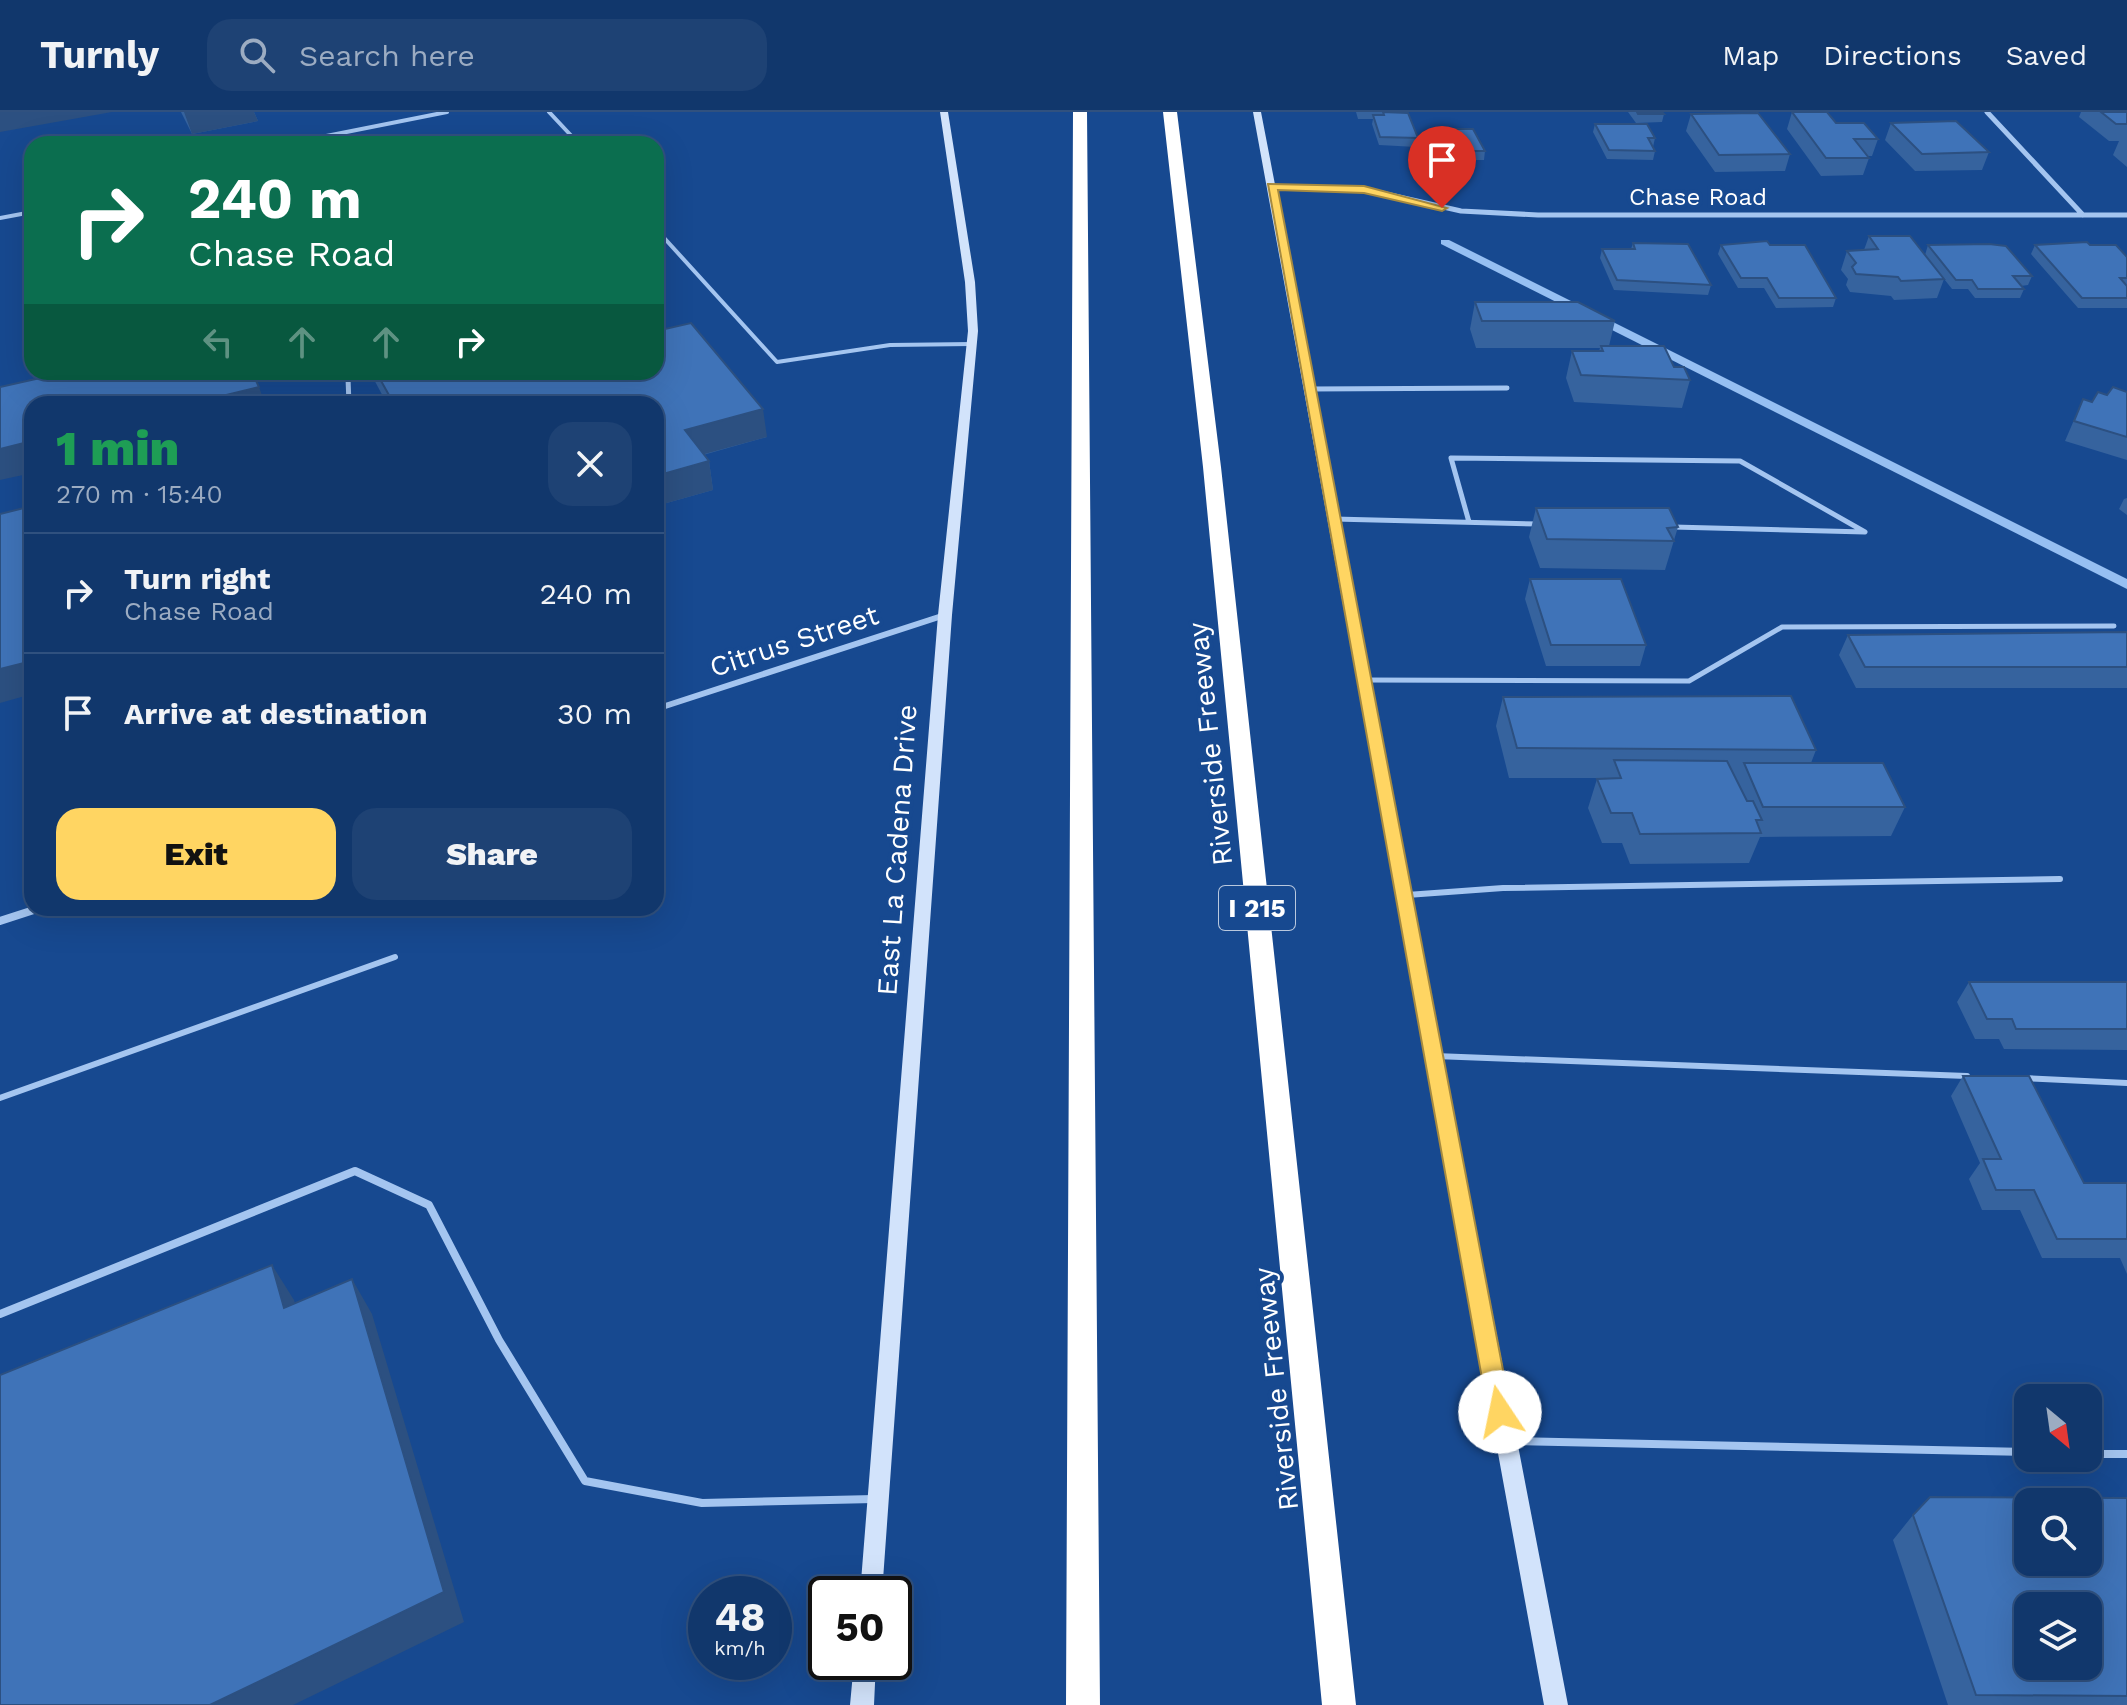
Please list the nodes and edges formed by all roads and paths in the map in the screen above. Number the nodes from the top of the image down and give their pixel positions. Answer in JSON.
{"nodes":[{"id":1,"x":447,"y":112,"type":"edge"},
{"id":2,"x":549,"y":112,"type":"edge"},
{"id":3,"x":944,"y":112,"type":"edge"},
{"id":4,"x":1080,"y":112,"type":"edge"},
{"id":5,"x":1170,"y":112,"type":"edge"},
{"id":6,"x":1257,"y":112,"type":"edge"},
{"id":7,"x":1987,"y":112,"type":"edge"},
{"id":8,"x":326,"y":136,"type":"edge"},
{"id":9,"x":572,"y":136,"type":"edge"},
{"id":10,"x":1272,"y":187,"type":"junction"},
{"id":11,"x":24,"y":214,"type":"edge"},
{"id":12,"x":2083,"y":215,"type":"junction"},
{"id":13,"x":2127,"y":215,"type":"edge"},
{"id":14,"x":0,"y":218,"type":"edge"},
{"id":15,"x":664,"y":238,"type":"edge"},
{"id":16,"x":972,"y":344,"type":"junction"},
{"id":17,"x":1507,"y":388,"type":"dead end"},
{"id":18,"x":1310,"y":389,"type":"junction"},
{"id":19,"x":1334,"y":519,"type":"junction"},
{"id":20,"x":1469,"y":522,"type":"junction"},
{"id":21,"x":1548,"y":524,"type":"edge"},
{"id":22,"x":1659,"y":527,"type":"edge"},
{"id":23,"x":945,"y":615,"type":"junction"},
{"id":24,"x":2114,"y":626,"type":"dead end"},
{"id":25,"x":1364,"y":680,"type":"junction"},
{"id":26,"x":664,"y":706,"type":"edge"},
{"id":27,"x":2060,"y":879,"type":"dead end"},
{"id":28,"x":1404,"y":895,"type":"junction"},
{"id":29,"x":24,"y":913,"type":"edge"},
{"id":30,"x":0,"y":921,"type":"edge"},
{"id":31,"x":395,"y":957,"type":"dead end"},
{"id":32,"x":1431,"y":1056,"type":"junction"},
{"id":33,"x":1969,"y":1076,"type":"edge"},
{"id":34,"x":2017,"y":1078,"type":"edge"},
{"id":35,"x":2127,"y":1083,"type":"edge"},
{"id":36,"x":0,"y":1098,"type":"edge"},
{"id":37,"x":0,"y":1314,"type":"edge"},
{"id":38,"x":1506,"y":1441,"type":"junction"},
{"id":39,"x":2014,"y":1452,"type":"edge"},
{"id":40,"x":2102,"y":1454,"type":"edge"},
{"id":41,"x":2127,"y":1454,"type":"edge"},
{"id":42,"x":878,"y":1499,"type":"junction"},
{"id":43,"x":872,"y":1576,"type":"edge"},
{"id":44,"x":864,"y":1680,"type":"edge"},
{"id":45,"x":862,"y":1705,"type":"edge"},
{"id":46,"x":1083,"y":1705,"type":"edge"},
{"id":47,"x":1339,"y":1705,"type":"edge"},
{"id":48,"x":1556,"y":1705,"type":"edge"}],
"edges":[{"from":1,"to":8,"type":"lane"},
{"from":2,"to":9,"type":"lane"},
{"from":3,"to":16,"type":"main road","name":"East La Cadena Drive"},
{"from":4,"to":46,"type":"highway"},
{"from":5,"to":47,"type":"highway","name":"Riverside Freeway","number":"I 215"},
{"from":6,"to":10,"type":"main road"},
{"from":7,"to":12,"type":"street"},
{"from":10,"to":12,"type":"street","name":"Chase Road"},
{"from":10,"to":18,"type":"main road"},
{"from":11,"to":14,"type":"lane"},
{"from":12,"to":13,"type":"street","name":"Chase Road"},
{"from":15,"to":16,"type":"lane"},
{"from":16,"to":23,"type":"main road","name":"East La Cadena Drive"},
{"from":17,"to":18,"type":"lane"},
{"from":18,"to":19,"type":"main road"},
{"from":19,"to":20,"type":"lane"},
{"from":19,"to":25,"type":"main road"},
{"from":20,"to":21,"type":"lane"},
{"from":20,"to":22,"type":"lane"},
{"from":23,"to":26,"type":"street","name":"Citrus Street"},
{"from":23,"to":42,"type":"main road","name":"East La Cadena Drive"},
{"from":24,"to":25,"type":"lane"},
{"from":25,"to":28,"type":"main road"},
{"from":27,"to":28,"type":"lane"},
{"from":28,"to":32,"type":"main road"},
{"from":29,"to":30,"type":"street"},
{"from":31,"to":36,"type":"lane"},
{"from":32,"to":33,"type":"lane"},
{"from":32,"to":38,"type":"main road"},
{"from":34,"to":35,"type":"lane"},
{"from":37,"to":42,"type":"lane"},
{"from":38,"to":39,"type":"lane"},
{"from":38,"to":48,"type":"main road"},
{"from":40,"to":41,"type":"lane"},
{"from":42,"to":43,"type":"main road","name":"East La Cadena Drive"},
{"from":44,"to":45,"type":"main road"}]}
